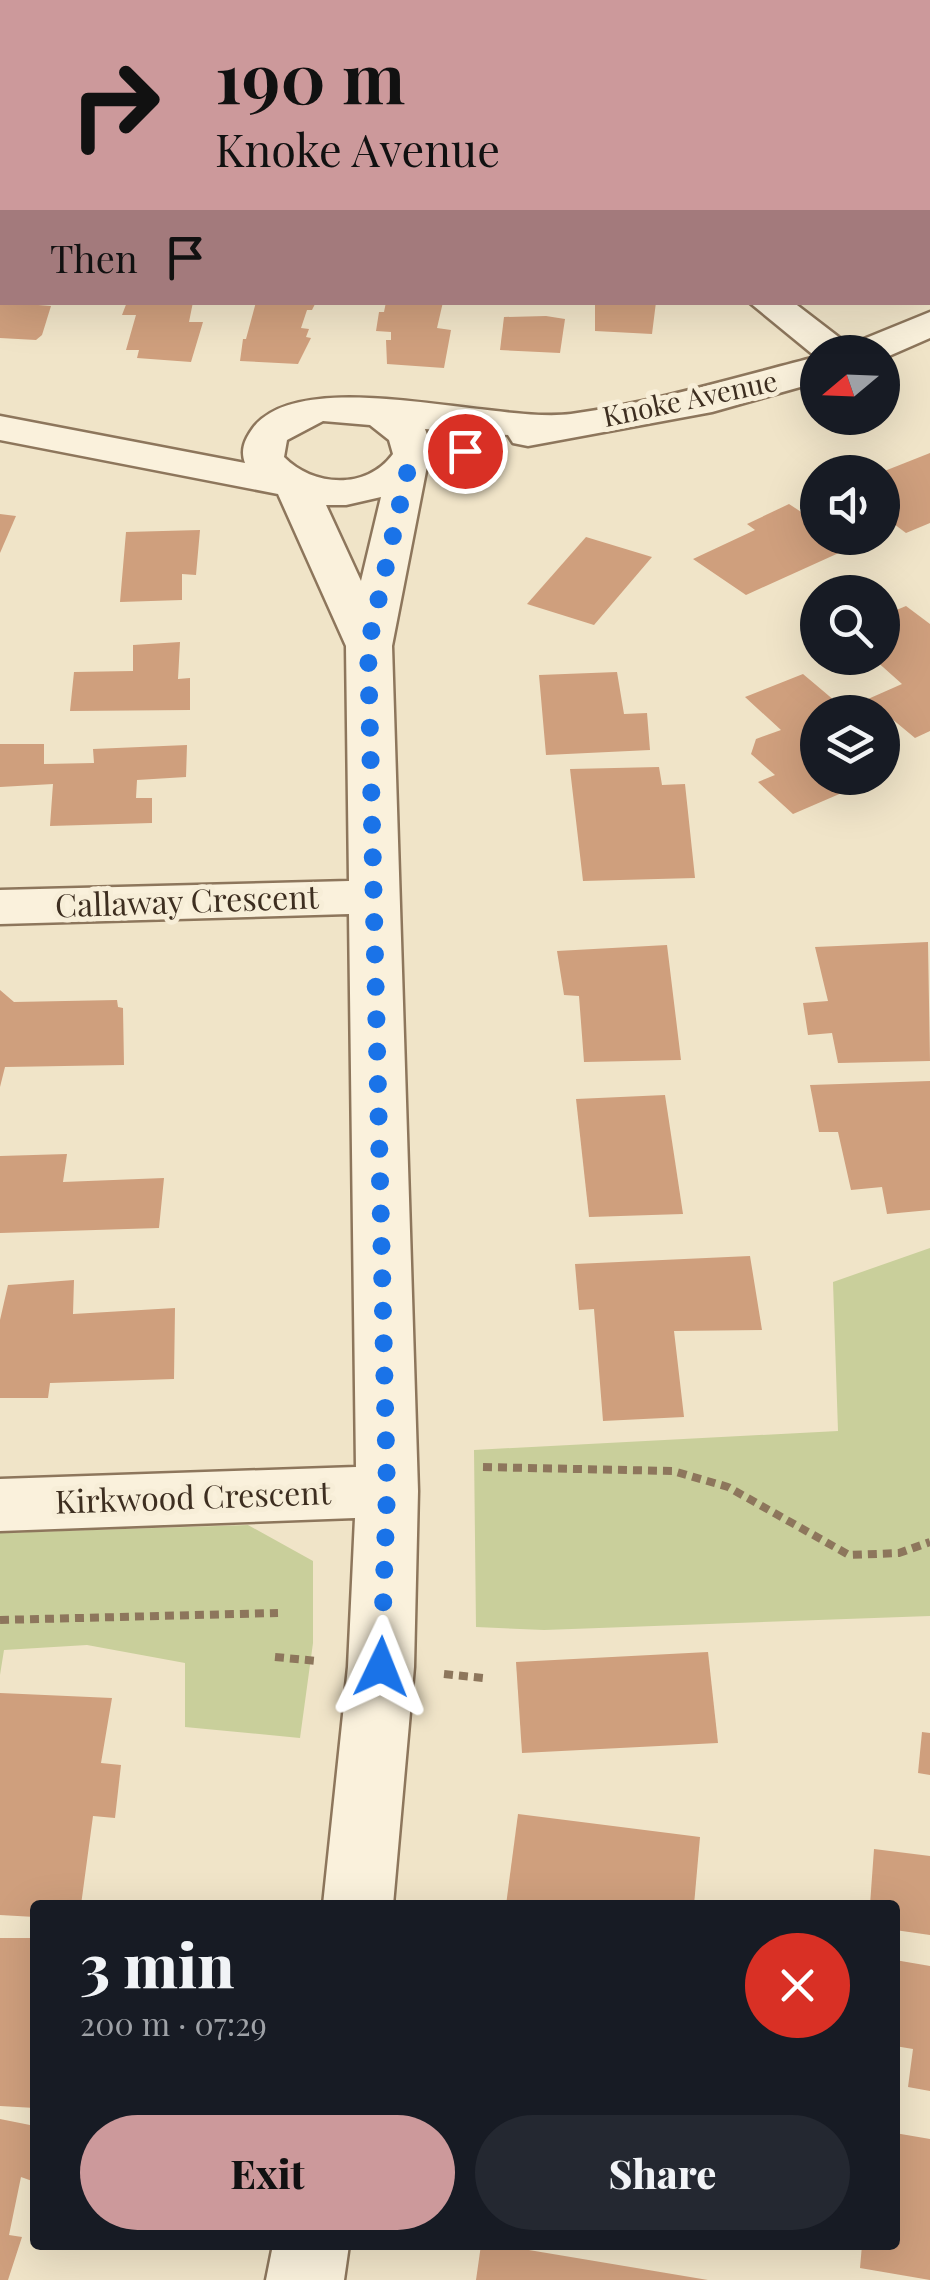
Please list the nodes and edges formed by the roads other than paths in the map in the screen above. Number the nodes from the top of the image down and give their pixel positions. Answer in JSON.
{"nodes":[{"id":1,"x":772,"y":305,"type":"edge"},
{"id":2,"x":930,"y":324,"type":"edge"},
{"id":3,"x":812,"y":335,"type":"edge"},
{"id":4,"x":900,"y":337,"type":"edge"},
{"id":5,"x":800,"y":374,"type":"edge"},
{"id":6,"x":383,"y":415,"type":"junction"},
{"id":7,"x":561,"y":426,"type":"junction"},
{"id":8,"x":0,"y":428,"type":"edge"},
{"id":9,"x":272,"y":430,"type":"junction"},
{"id":10,"x":92,"y":443,"type":"junction"},
{"id":11,"x":410,"y":467,"type":"junction"},
{"id":12,"x":293,"y":486,"type":"junction"},
{"id":13,"x":368,"y":646,"type":"junction"},
{"id":14,"x":373,"y":897,"type":"junction"},
{"id":15,"x":0,"y":908,"type":"edge"},
{"id":16,"x":387,"y":1491,"type":"junction"},
{"id":17,"x":0,"y":1505,"type":"edge"},
{"id":18,"x":358,"y":1900,"type":"edge"},
{"id":19,"x":310,"y":2250,"type":"edge"},
{"id":20,"x":305,"y":2280,"type":"edge"}],
"edges":[{"from":1,"to":3,"type":"street"},
{"from":2,"to":4,"type":"street"},
{"from":5,"to":7,"type":"street","name":"Knoke Avenue"},
{"from":6,"to":7,"type":"street","name":"Knoke Avenue"},
{"from":6,"to":9,"type":"street"},
{"from":6,"to":11,"type":"street"},
{"from":7,"to":11,"type":"street","name":"Knoke Avenue"},
{"from":8,"to":10,"type":"street"},
{"from":9,"to":10,"type":"street"},
{"from":9,"to":12,"type":"street"},
{"from":10,"to":12,"type":"street"},
{"from":11,"to":12,"type":"street"},
{"from":11,"to":13,"type":"street"},
{"from":12,"to":13,"type":"street"},
{"from":13,"to":14,"type":"street"},
{"from":14,"to":15,"type":"street","name":"Callaway Crescent"},
{"from":14,"to":16,"type":"street"},
{"from":16,"to":17,"type":"street","name":"Kirkwood Crescent"},
{"from":16,"to":18,"type":"street"},
{"from":19,"to":20,"type":"street"}]}
